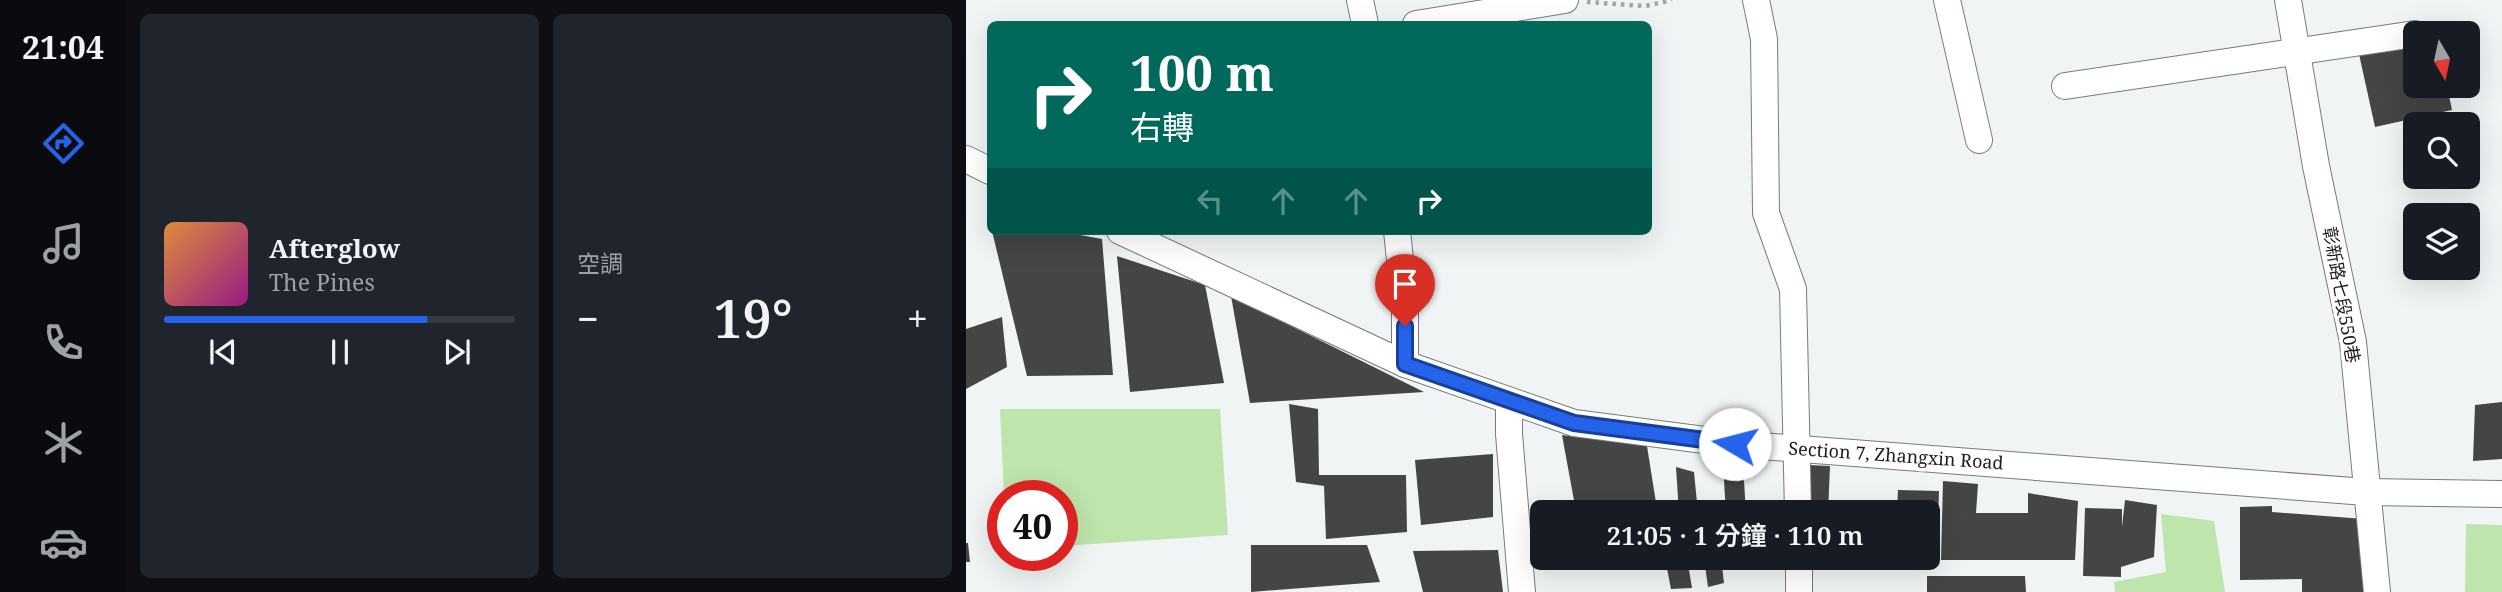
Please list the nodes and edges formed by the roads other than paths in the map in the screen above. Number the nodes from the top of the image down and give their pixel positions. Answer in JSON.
{"nodes":[{"id":1,"x":1360,"y":0,"type":"edge"},
{"id":2,"x":1565,"y":0,"type":"edge"},
{"id":3,"x":1756,"y":0,"type":"edge"},
{"id":4,"x":1947,"y":0,"type":"edge"},
{"id":5,"x":2288,"y":0,"type":"edge"},
{"id":6,"x":1364,"y":21,"type":"edge"},
{"id":7,"x":1435,"y":21,"type":"edge"},
{"id":8,"x":2403,"y":36,"type":"edge"},
{"id":9,"x":2296,"y":49,"type":"junction"},
{"id":10,"x":2065,"y":86,"type":"dead end"},
{"id":11,"x":1979,"y":140,"type":"dead end"},
{"id":12,"x":966,"y":159,"type":"edge"},
{"id":13,"x":987,"y":170,"type":"edge"},
{"id":14,"x":1129,"y":235,"type":"edge"},
{"id":15,"x":1397,"y":235,"type":"edge"},
{"id":16,"x":1405,"y":364,"type":"junction"},
{"id":17,"x":1509,"y":403,"type":"junction"},
{"id":18,"x":1798,"y":448,"type":"junction"},
{"id":19,"x":2366,"y":492,"type":"junction"},
{"id":20,"x":2502,"y":494,"type":"edge"},
{"id":21,"x":1798,"y":500,"type":"edge"},
{"id":22,"x":1798,"y":570,"type":"edge"},
{"id":23,"x":1522,"y":592,"type":"edge"},
{"id":24,"x":1799,"y":592,"type":"edge"},
{"id":25,"x":2377,"y":592,"type":"edge"}],
"edges":[{"from":1,"to":6,"type":"street"},
{"from":2,"to":7,"type":"street"},
{"from":3,"to":18,"type":"street"},
{"from":4,"to":11,"type":"street"},
{"from":5,"to":9,"type":"street","name":"彰新路七段550巷"},
{"from":8,"to":9,"type":"street"},
{"from":9,"to":10,"type":"street"},
{"from":9,"to":19,"type":"street","name":"彰新路七段550巷"},
{"from":12,"to":13,"type":"street"},
{"from":14,"to":16,"type":"street","name":"Section 7, Zhangxin Road"},
{"from":15,"to":16,"type":"street"},
{"from":16,"to":17,"type":"street","name":"Section 7, Zhangxin Road"},
{"from":17,"to":18,"type":"street","name":"Section 7, Zhangxin Road"},
{"from":17,"to":23,"type":"street"},
{"from":18,"to":19,"type":"street","name":"Section 7, Zhangxin Road"},
{"from":18,"to":21,"type":"street"},
{"from":19,"to":20,"type":"street","name":"Section 7, Zhangxin Road"},
{"from":19,"to":25,"type":"street","name":"彰新路七段550巷"},
{"from":22,"to":24,"type":"street"}]}
